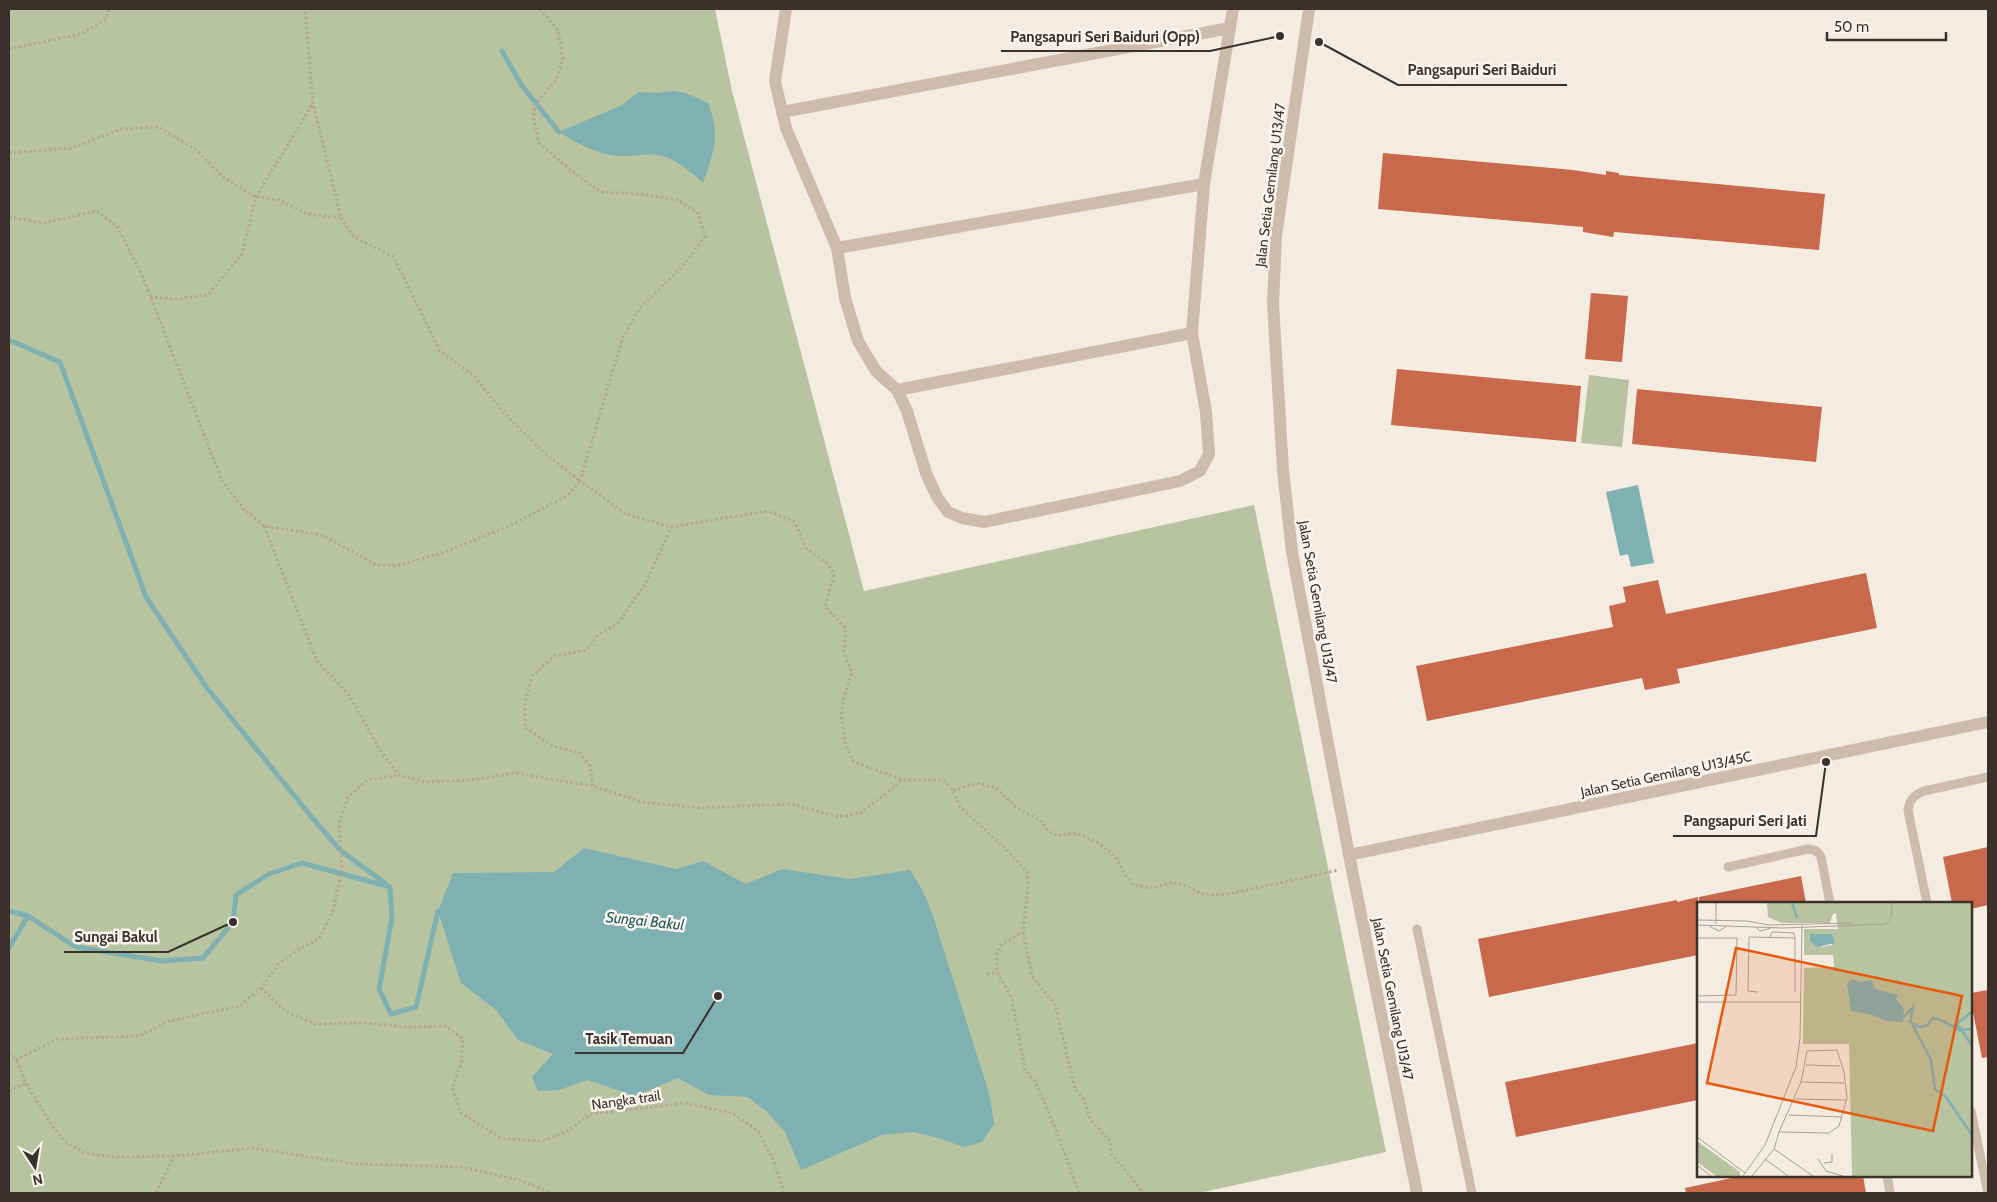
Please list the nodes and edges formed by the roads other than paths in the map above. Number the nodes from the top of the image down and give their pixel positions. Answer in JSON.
{"nodes":[{"id":1,"x":786,"y":9,"type":"edge"},
{"id":2,"x":1233,"y":9,"type":"edge"},
{"id":3,"x":1309,"y":9,"type":"edge"},
{"id":4,"x":1230,"y":28,"type":"junction"},
{"id":5,"x":782,"y":112,"type":"junction"},
{"id":6,"x":1204,"y":184,"type":"junction"},
{"id":7,"x":837,"y":248,"type":"junction"},
{"id":8,"x":1192,"y":333,"type":"junction"},
{"id":9,"x":897,"y":390,"type":"junction"},
{"id":10,"x":1988,"y":722,"type":"edge"},
{"id":11,"x":1988,"y":777,"type":"edge"},
{"id":12,"x":1350,"y":861,"type":"junction"},
{"id":13,"x":1728,"y":867,"type":"dead end"},
{"id":14,"x":1830,"y":902,"type":"edge"},
{"id":15,"x":1927,"y":902,"type":"edge"},
{"id":16,"x":1417,"y":930,"type":"dead end"},
{"id":17,"x":1972,"y":1116,"type":"edge"},
{"id":18,"x":1887,"y":1177,"type":"edge"},
{"id":19,"x":1417,"y":1193,"type":"edge"},
{"id":20,"x":1472,"y":1193,"type":"edge"},
{"id":21,"x":1890,"y":1193,"type":"edge"},
{"id":22,"x":1988,"y":1193,"type":"edge"}],
"edges":[{"from":1,"to":5,"type":"street"},
{"from":2,"to":4,"type":"street"},
{"from":3,"to":12,"type":"street","name":"Jalan Setia Gemilang U13/47"},
{"from":4,"to":5,"type":"street"},
{"from":4,"to":6,"type":"street"},
{"from":5,"to":7,"type":"street"},
{"from":6,"to":7,"type":"street"},
{"from":6,"to":8,"type":"street"},
{"from":7,"to":9,"type":"street"},
{"from":8,"to":9,"type":"street"},
{"from":8,"to":9,"type":"street"},
{"from":10,"to":12,"type":"street","name":"Jalan Setia Gemilang U13/45C"},
{"from":11,"to":15,"type":"lane"},
{"from":12,"to":19,"type":"street","name":"Jalan Setia Gemilang U13/47"},
{"from":13,"to":14,"type":"lane"},
{"from":16,"to":20,"type":"lane"},
{"from":17,"to":22,"type":"lane"},
{"from":18,"to":21,"type":"lane"}]}
